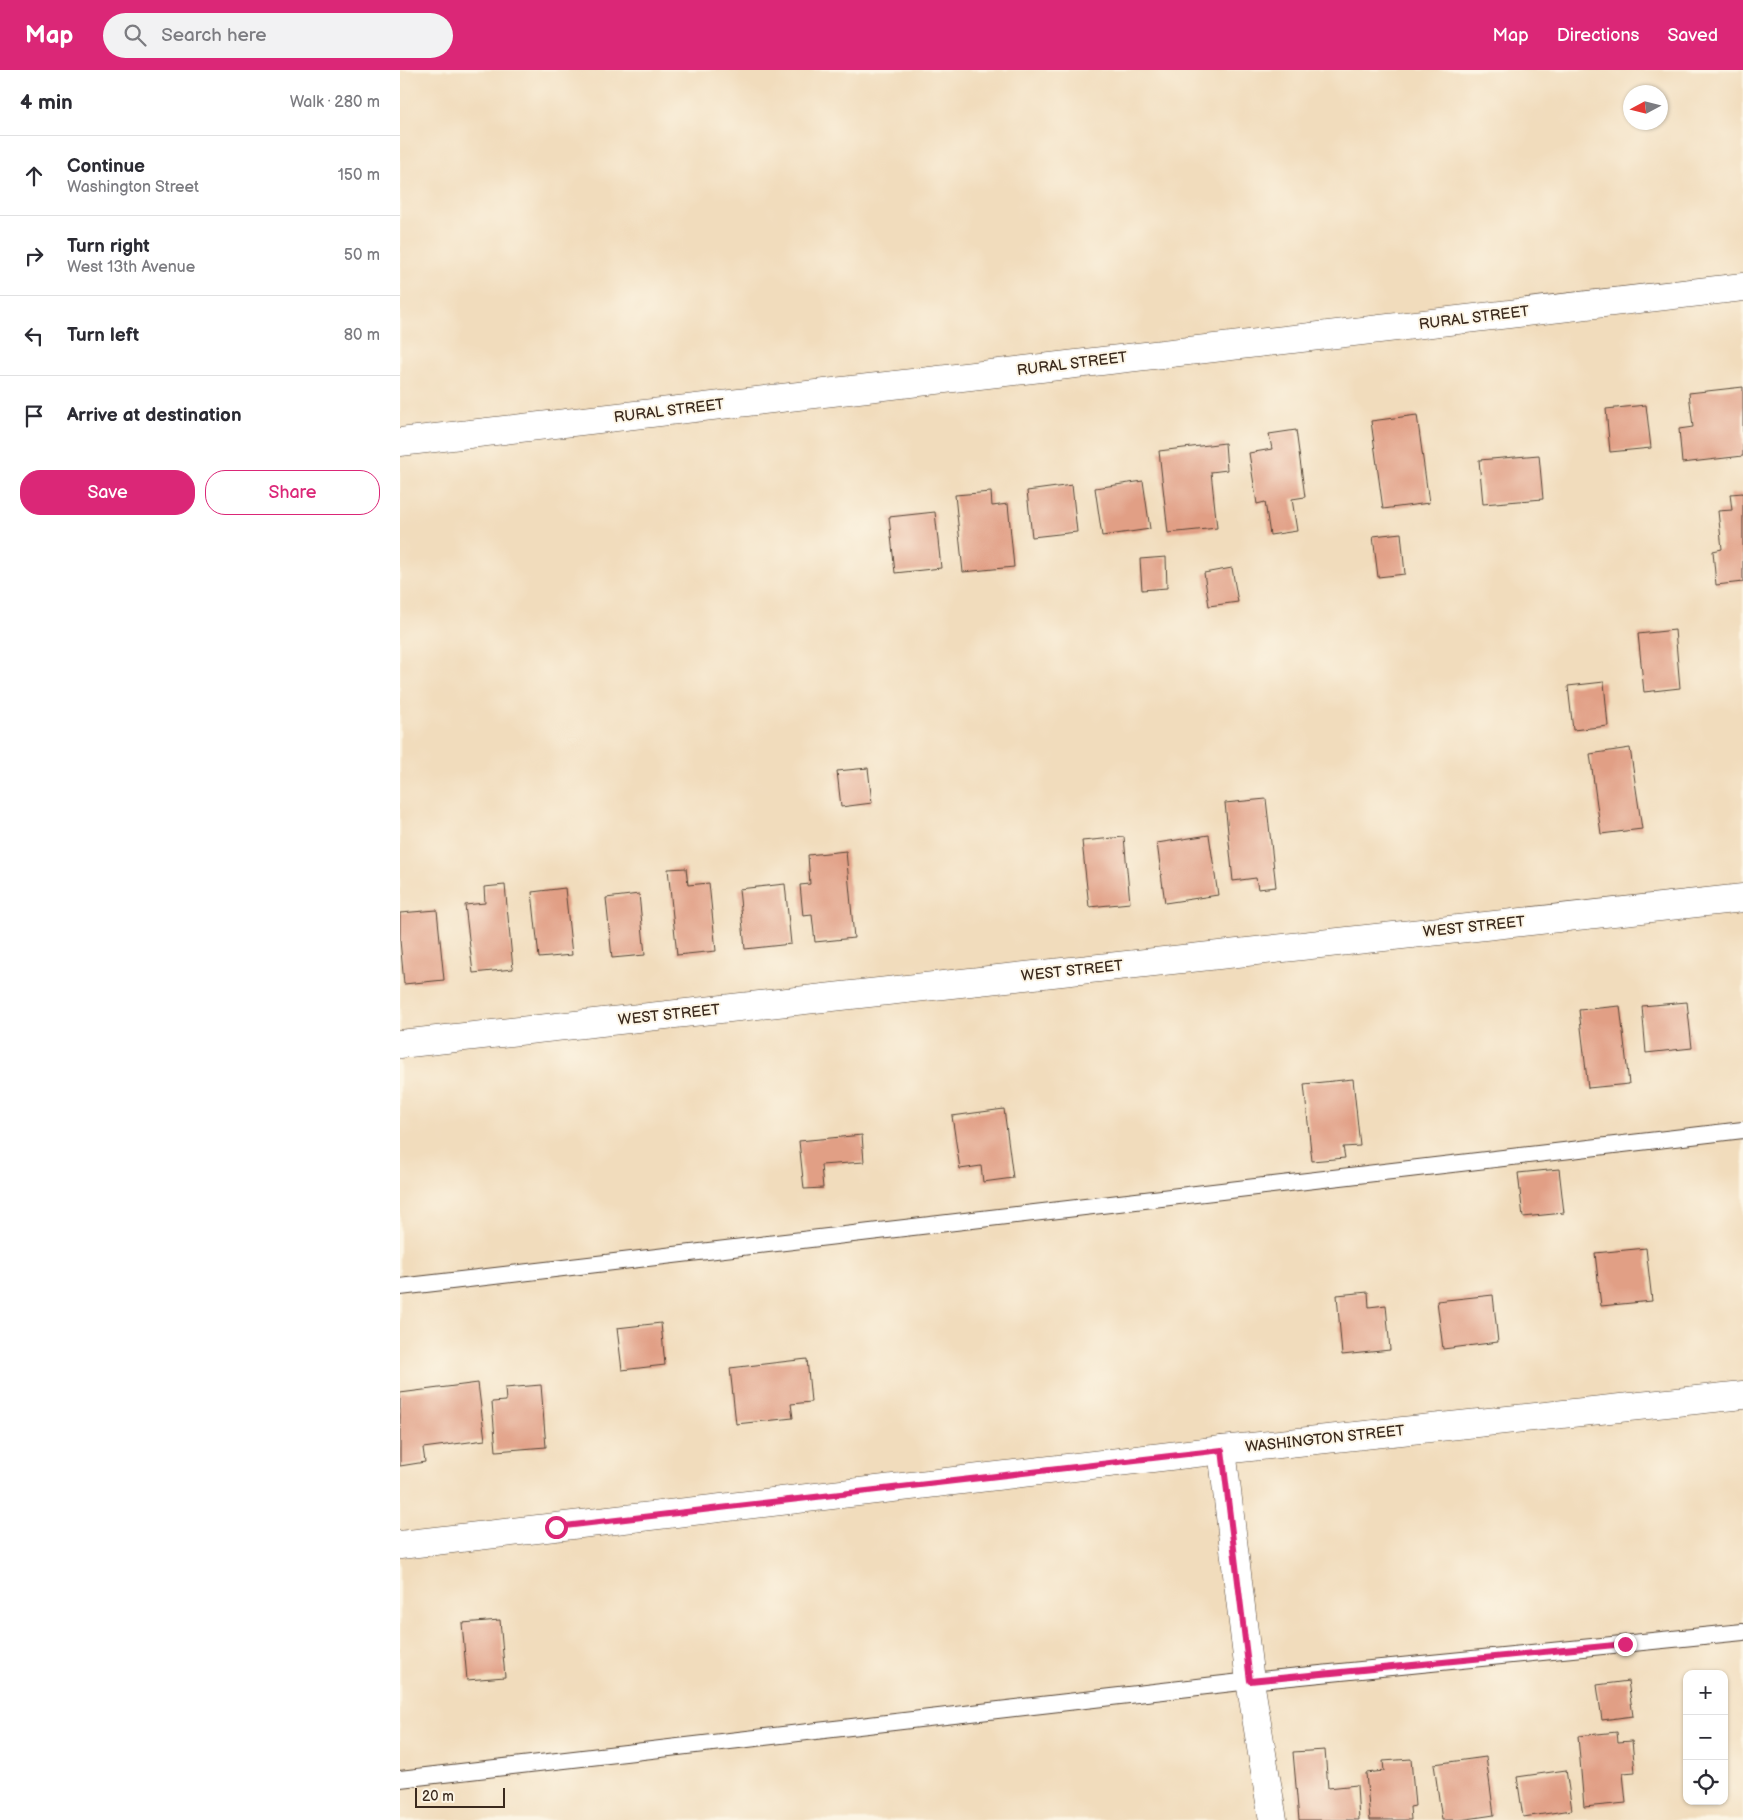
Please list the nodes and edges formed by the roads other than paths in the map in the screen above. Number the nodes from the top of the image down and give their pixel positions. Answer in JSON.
{"nodes":[{"id":1,"x":1743,"y":286,"type":"edge"},
{"id":2,"x":400,"y":442,"type":"edge"},
{"id":3,"x":1743,"y":898,"type":"edge"},
{"id":4,"x":400,"y":1044,"type":"edge"},
{"id":5,"x":1743,"y":1130,"type":"edge"},
{"id":6,"x":400,"y":1287,"type":"edge"},
{"id":7,"x":1743,"y":1395,"type":"edge"},
{"id":8,"x":1222,"y":1450,"type":"junction"},
{"id":9,"x":400,"y":1546,"type":"edge"},
{"id":10,"x":1743,"y":1632,"type":"edge"},
{"id":11,"x":1250,"y":1681,"type":"junction"},
{"id":12,"x":400,"y":1779,"type":"edge"},
{"id":13,"x":1273,"y":1820,"type":"edge"}],
"edges":[{"from":1,"to":2,"type":"street","name":"RURAL STREET"},
{"from":3,"to":4,"type":"street","name":"WEST STREET"},
{"from":5,"to":6,"type":"lane"},
{"from":7,"to":8,"type":"street","name":"WASHINGTON STREET"},
{"from":8,"to":9,"type":"street","name":"WASHINGTON STREET"},
{"from":8,"to":11,"type":"street"},
{"from":10,"to":11,"type":"lane"},
{"from":11,"to":12,"type":"lane"},
{"from":11,"to":13,"type":"street"}]}
